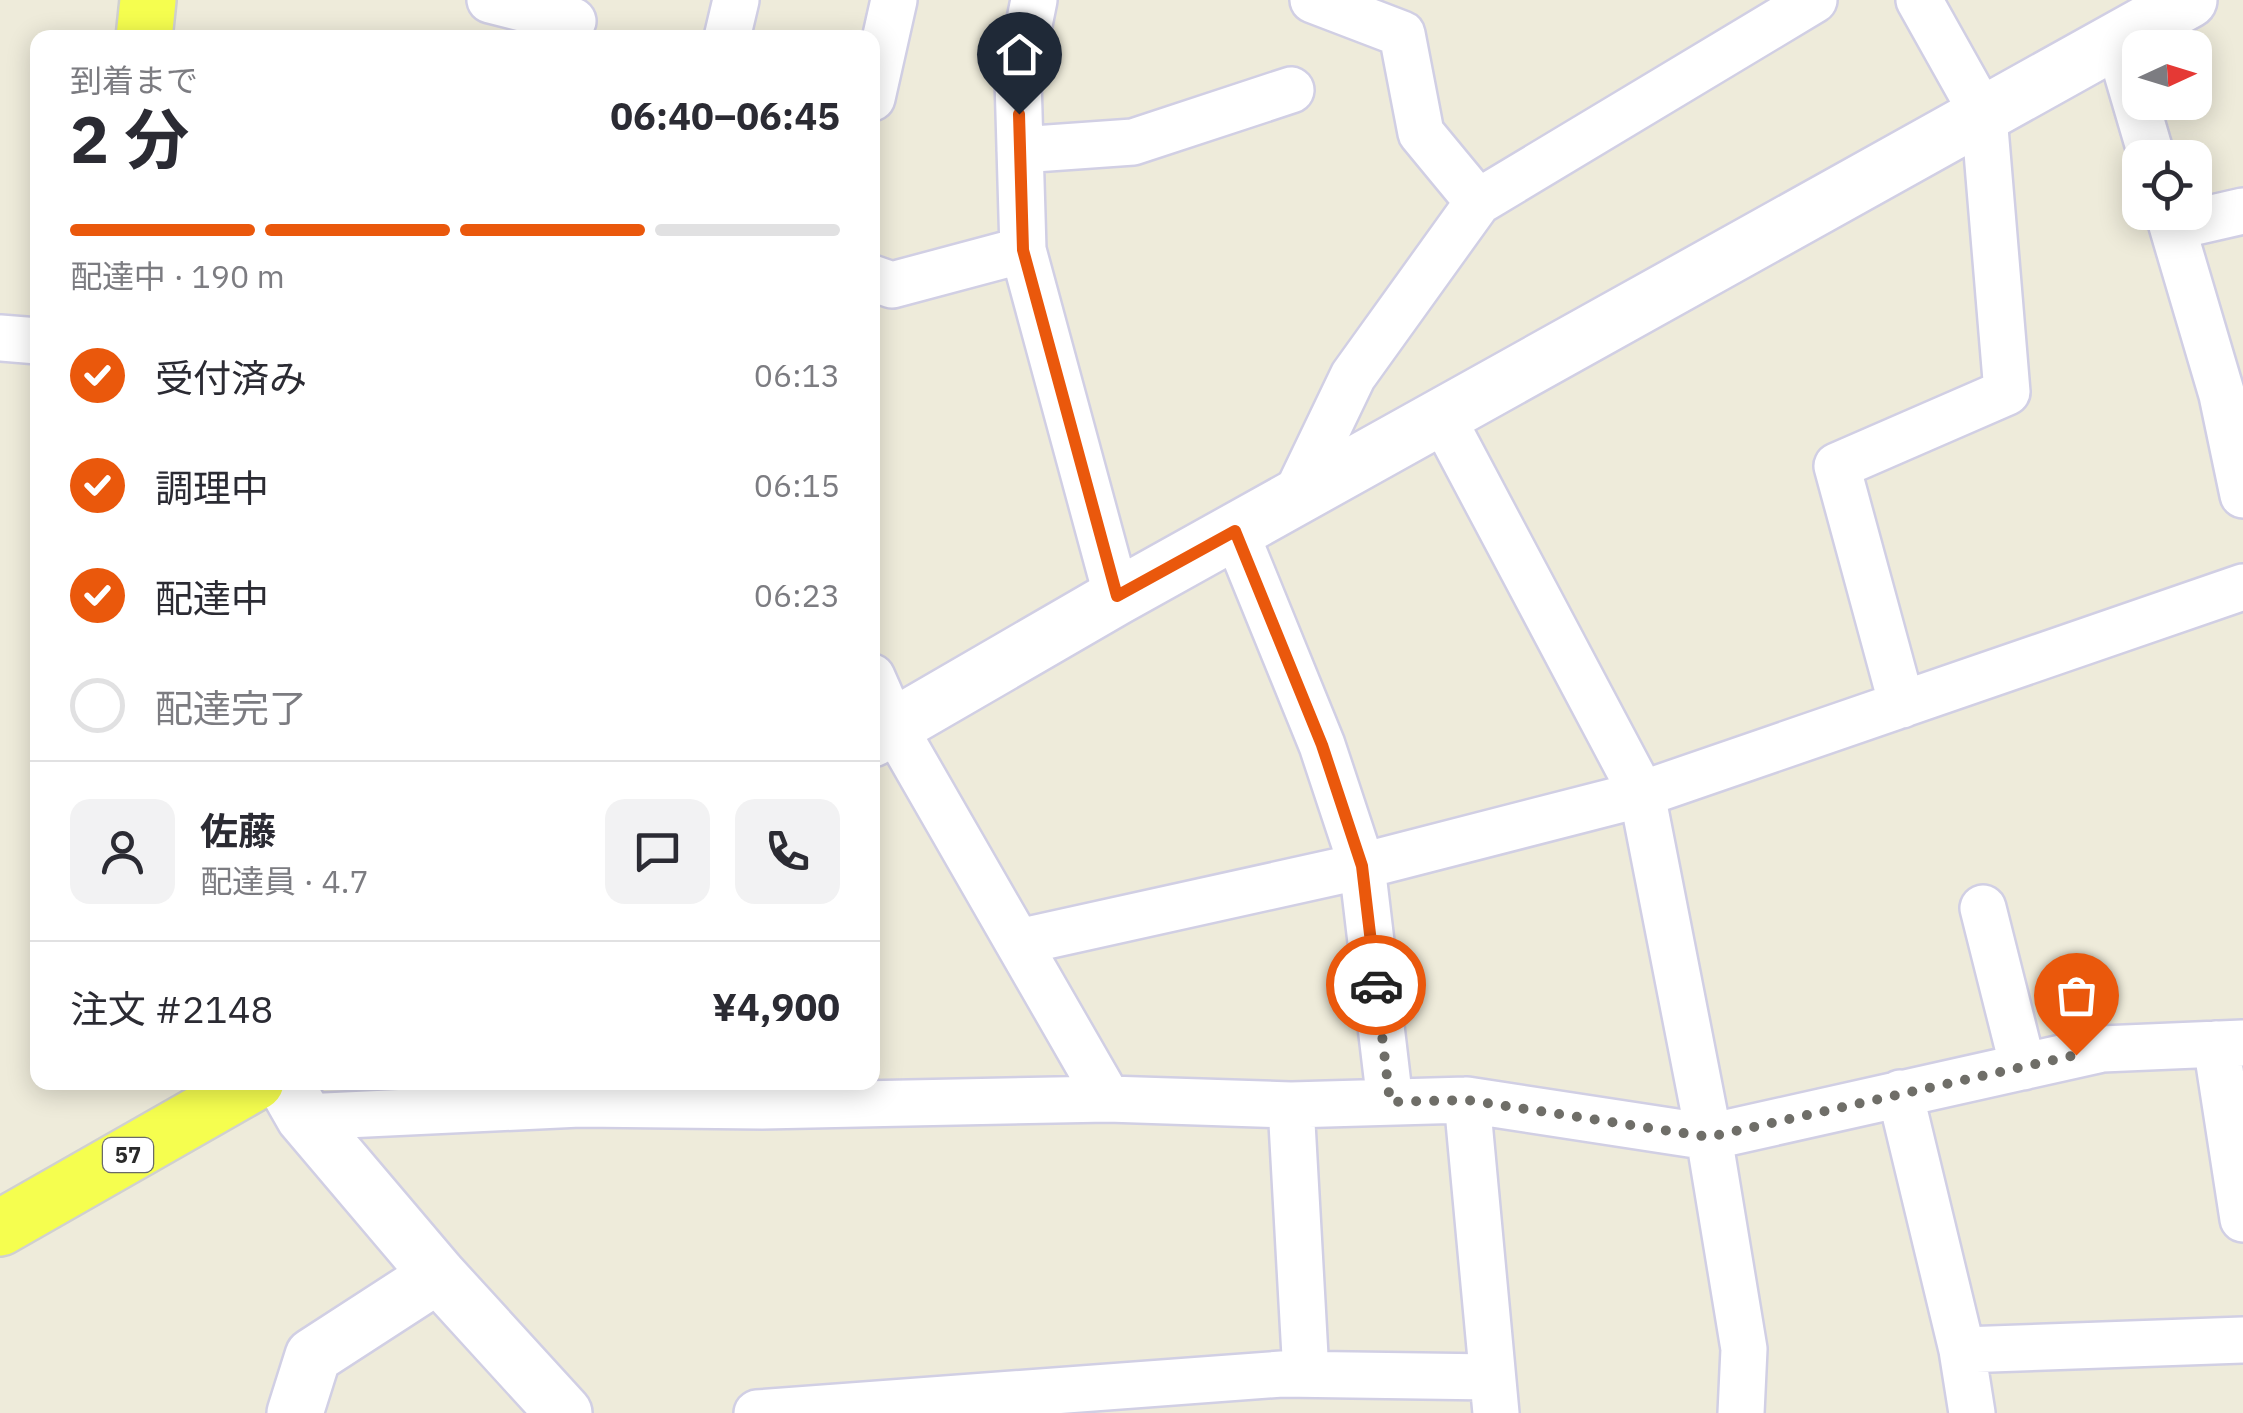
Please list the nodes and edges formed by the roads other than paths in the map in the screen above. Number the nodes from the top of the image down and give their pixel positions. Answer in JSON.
{"nodes":[{"id":1,"x":148,"y":0,"type":"edge"},
{"id":2,"x":490,"y":0,"type":"edge"},
{"id":3,"x":736,"y":0,"type":"edge"},
{"id":4,"x":894,"y":0,"type":"edge"},
{"id":5,"x":1034,"y":0,"type":"edge"},
{"id":6,"x":1313,"y":0,"type":"edge"},
{"id":7,"x":1814,"y":0,"type":"edge"},
{"id":8,"x":1919,"y":0,"type":"edge"},
{"id":9,"x":2189,"y":0,"type":"edge"},
{"id":10,"x":1400,"y":17,"type":"edge"},
{"id":11,"x":574,"y":20,"type":"edge"},
{"id":12,"x":145,"y":30,"type":"edge"},
{"id":13,"x":729,"y":30,"type":"edge"},
{"id":14,"x":2117,"y":38,"type":"junction"},
{"id":15,"x":880,"y":62,"type":"edge"},
{"id":16,"x":1291,"y":90,"type":"dead end"},
{"id":17,"x":1984,"y":116,"type":"junction"},
{"id":18,"x":2147,"y":140,"type":"edge"},
{"id":19,"x":1020,"y":150,"type":"junction"},
{"id":20,"x":1478,"y":202,"type":"junction"},
{"id":21,"x":2243,"y":211,"type":"edge"},
{"id":22,"x":2212,"y":215,"type":"edge"},
{"id":23,"x":2174,"y":230,"type":"edge"},
{"id":24,"x":1023,"y":250,"type":"junction"},
{"id":25,"x":880,"y":280,"type":"edge"},
{"id":26,"x":0,"y":338,"type":"edge"},
{"id":27,"x":30,"y":340,"type":"edge"},
{"id":28,"x":2233,"y":393,"type":"edge"},
{"id":29,"x":1442,"y":417,"type":"junction"},
{"id":30,"x":2243,"y":495,"type":"edge"},
{"id":31,"x":1294,"y":499,"type":"junction"},
{"id":32,"x":1235,"y":531,"type":"junction"},
{"id":33,"x":2243,"y":587,"type":"edge"},
{"id":34,"x":1117,"y":596,"type":"junction"},
{"id":35,"x":1902,"y":705,"type":"junction"},
{"id":36,"x":883,"y":733,"type":"edge"},
{"id":37,"x":1642,"y":794,"type":"junction"},
{"id":38,"x":1362,"y":866,"type":"junction"},
{"id":39,"x":1983,"y":908,"type":"dead end"},
{"id":40,"x":1019,"y":942,"type":"junction"},
{"id":41,"x":2230,"y":1043,"type":"edge"},
{"id":42,"x":2023,"y":1066,"type":"junction"},
{"id":43,"x":242,"y":1090,"type":"edge"},
{"id":44,"x":1900,"y":1093,"type":"junction"},
{"id":45,"x":1108,"y":1099,"type":"junction"},
{"id":46,"x":294,"y":1100,"type":"edge"},
{"id":47,"x":1467,"y":1100,"type":"junction"},
{"id":48,"x":1390,"y":1102,"type":"junction"},
{"id":49,"x":1292,"y":1105,"type":"junction"},
{"id":50,"x":1709,"y":1137,"type":"junction"},
{"id":51,"x":2243,"y":1219,"type":"edge"},
{"id":52,"x":0,"y":1228,"type":"edge"},
{"id":53,"x":438,"y":1274,"type":"junction"},
{"id":54,"x":2243,"y":1340,"type":"edge"},
{"id":55,"x":1962,"y":1350,"type":"junction"},
{"id":56,"x":1306,"y":1374,"type":"junction"},
{"id":57,"x":1494,"y":1395,"type":"edge"},
{"id":58,"x":1164,"y":1398,"type":"edge"},
{"id":59,"x":1063,"y":1402,"type":"edge"},
{"id":60,"x":295,"y":1413,"type":"edge"},
{"id":61,"x":564,"y":1413,"type":"edge"},
{"id":62,"x":757,"y":1413,"type":"edge"},
{"id":63,"x":1741,"y":1413,"type":"edge"},
{"id":64,"x":1972,"y":1413,"type":"edge"}],
"edges":[{"from":1,"to":12,"type":"main road"},
{"from":2,"to":11,"type":"street"},
{"from":3,"to":13,"type":"street"},
{"from":4,"to":15,"type":"street"},
{"from":5,"to":19,"type":"street"},
{"from":6,"to":10,"type":"street"},
{"from":7,"to":20,"type":"street"},
{"from":8,"to":17,"type":"street"},
{"from":9,"to":14,"type":"street"},
{"from":10,"to":20,"type":"street"},
{"from":14,"to":17,"type":"street"},
{"from":14,"to":18,"type":"street"},
{"from":16,"to":19,"type":"street"},
{"from":17,"to":29,"type":"street"},
{"from":17,"to":35,"type":"street"},
{"from":19,"to":24,"type":"street"},
{"from":20,"to":31,"type":"street"},
{"from":21,"to":22,"type":"street"},
{"from":23,"to":28,"type":"street"},
{"from":24,"to":25,"type":"street"},
{"from":24,"to":34,"type":"street"},
{"from":26,"to":27,"type":"street"},
{"from":28,"to":30,"type":"street"},
{"from":29,"to":31,"type":"street"},
{"from":29,"to":37,"type":"street"},
{"from":31,"to":32,"type":"street"},
{"from":32,"to":34,"type":"street"},
{"from":32,"to":38,"type":"street"},
{"from":33,"to":35,"type":"street"},
{"from":34,"to":36,"type":"street"},
{"from":35,"to":37,"type":"street"},
{"from":36,"to":40,"type":"street"},
{"from":37,"to":38,"type":"street"},
{"from":37,"to":50,"type":"street"},
{"from":38,"to":40,"type":"street"},
{"from":38,"to":48,"type":"street"},
{"from":39,"to":42,"type":"street"},
{"from":40,"to":45,"type":"street"},
{"from":41,"to":42,"type":"street"},
{"from":41,"to":51,"type":"street"},
{"from":42,"to":44,"type":"street"},
{"from":43,"to":52,"type":"main road","number":"57"},
{"from":44,"to":50,"type":"street"},
{"from":44,"to":55,"type":"street"},
{"from":45,"to":46,"type":"street"},
{"from":45,"to":49,"type":"street"},
{"from":46,"to":53,"type":"street"},
{"from":47,"to":48,"type":"street"},
{"from":47,"to":50,"type":"street"},
{"from":47,"to":57,"type":"street"},
{"from":48,"to":49,"type":"street"},
{"from":49,"to":56,"type":"street"},
{"from":50,"to":63,"type":"street"},
{"from":53,"to":60,"type":"street"},
{"from":53,"to":61,"type":"street"},
{"from":54,"to":55,"type":"street"},
{"from":55,"to":64,"type":"street"},
{"from":56,"to":57,"type":"street"},
{"from":56,"to":58,"type":"street"},
{"from":58,"to":59,"type":"street"},
{"from":59,"to":62,"type":"street"}]}
